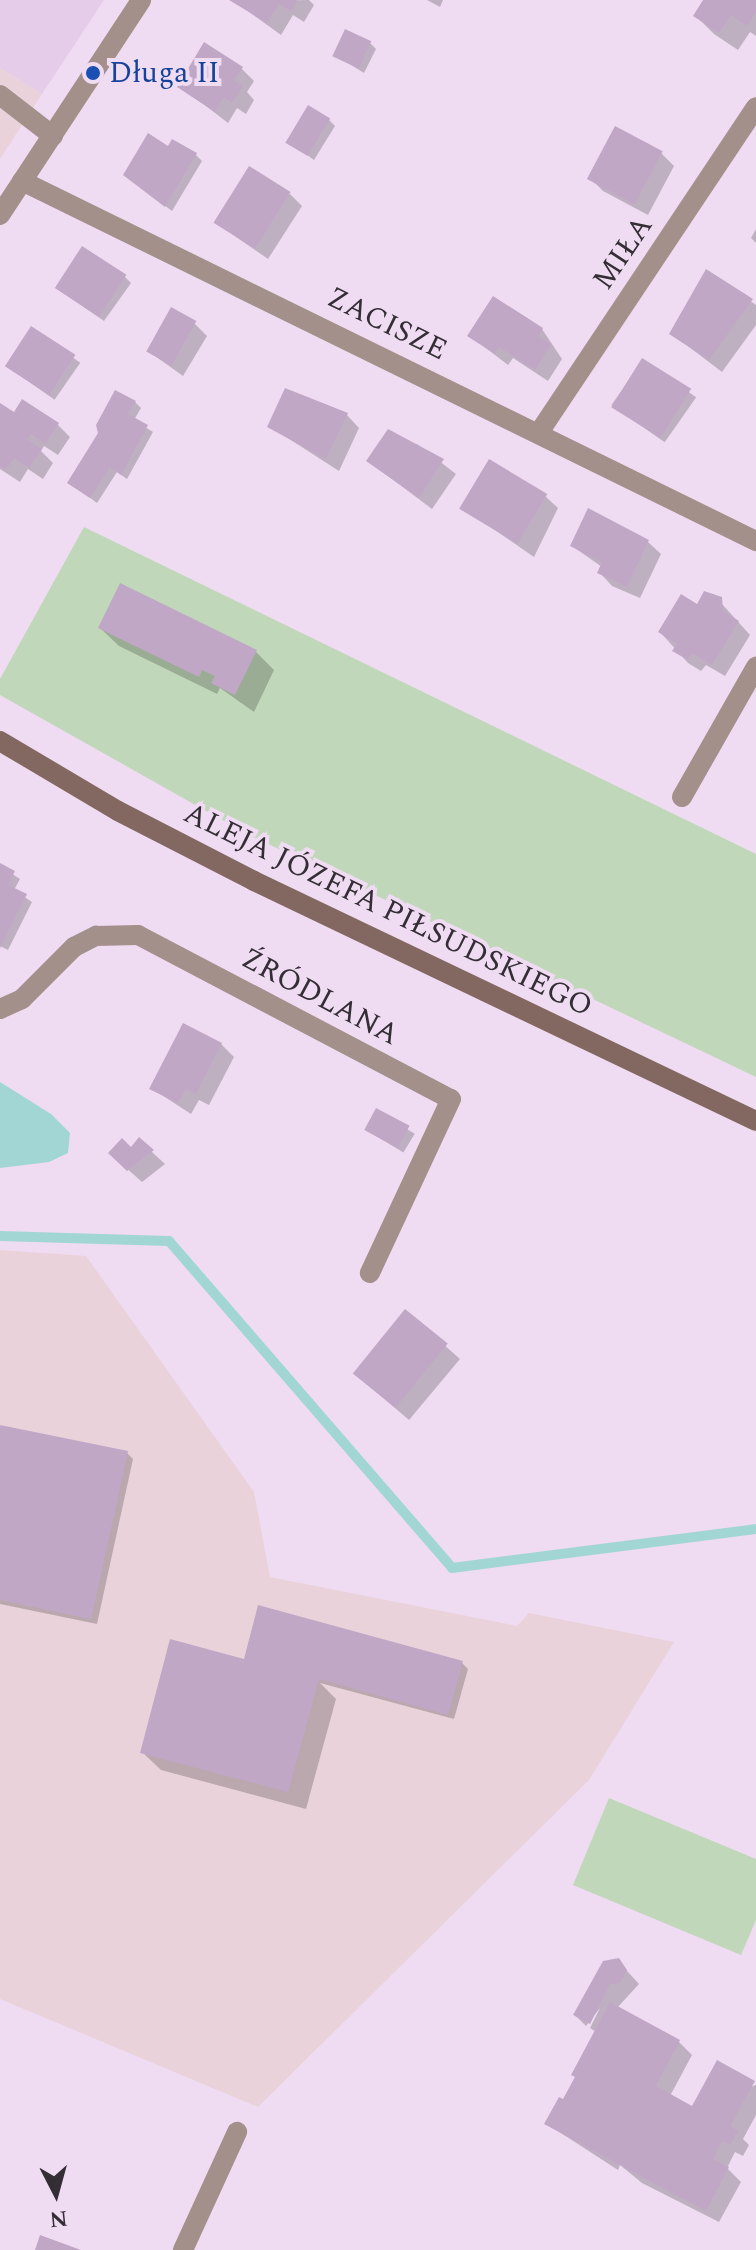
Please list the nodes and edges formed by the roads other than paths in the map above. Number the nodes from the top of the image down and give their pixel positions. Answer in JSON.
{"nodes":[{"id":1,"x":141,"y":0,"type":"edge"},
{"id":2,"x":0,"y":95,"type":"edge"},
{"id":3,"x":756,"y":107,"type":"edge"},
{"id":4,"x":53,"y":136,"type":"junction"},
{"id":5,"x":22,"y":181,"type":"junction"},
{"id":6,"x":0,"y":215,"type":"edge"},
{"id":7,"x":540,"y":431,"type":"junction"},
{"id":8,"x":756,"y":541,"type":"edge"},
{"id":9,"x":756,"y":667,"type":"edge"},
{"id":10,"x":0,"y":741,"type":"edge"},
{"id":11,"x":682,"y":797,"type":"dead end"},
{"id":12,"x":0,"y":1009,"type":"edge"},
{"id":13,"x":756,"y":1121,"type":"edge"},
{"id":14,"x":370,"y":1273,"type":"dead end"},
{"id":15,"x":237,"y":2132,"type":"dead end"},
{"id":16,"x":183,"y":2250,"type":"edge"}],
"edges":[{"from":1,"to":4,"type":"street"},
{"from":2,"to":4,"type":"street"},
{"from":3,"to":7,"type":"street","name":"MIŁA"},
{"from":4,"to":5,"type":"street"},
{"from":5,"to":6,"type":"street"},
{"from":5,"to":7,"type":"street","name":"ZACISZE"},
{"from":7,"to":8,"type":"street","name":"ZACISZE"},
{"from":9,"to":11,"type":"street"},
{"from":10,"to":13,"type":"main road","name":"ALEJA JÓZEFA PIŁSUDSKIEGO"},
{"from":12,"to":14,"type":"street","name":"ŹRÓDLANA"},
{"from":15,"to":16,"type":"street"}]}
